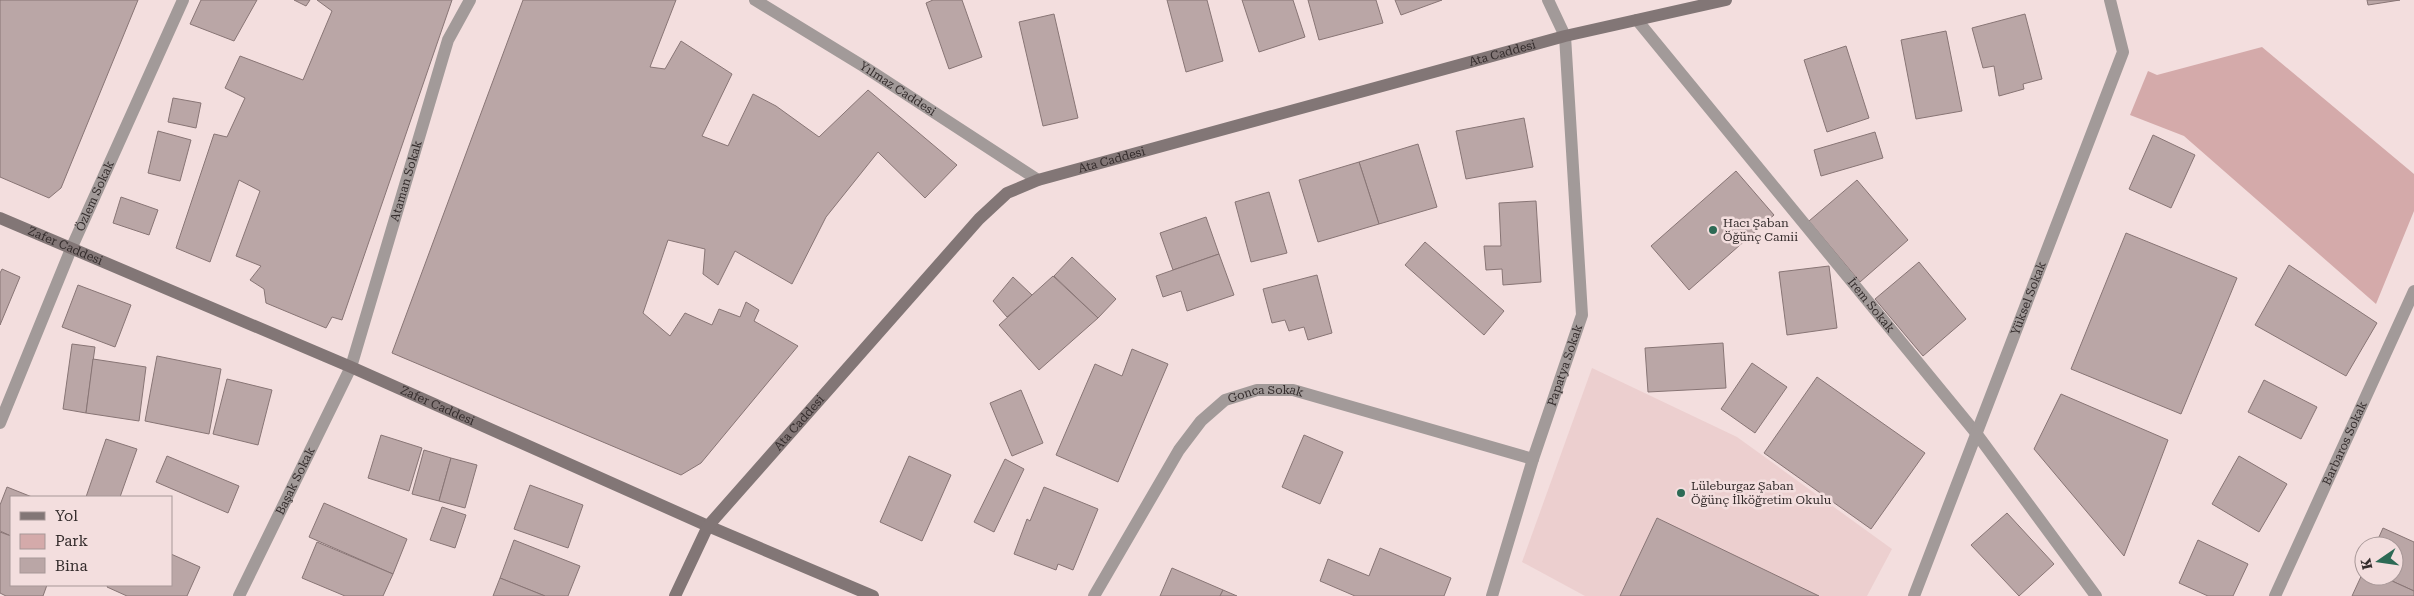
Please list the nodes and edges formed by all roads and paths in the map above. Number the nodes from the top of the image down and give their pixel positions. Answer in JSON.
{"nodes":[{"id":1,"x":183,"y":0,"type":"edge"},
{"id":2,"x":470,"y":0,"type":"edge"},
{"id":3,"x":755,"y":0,"type":"edge"},
{"id":4,"x":1548,"y":0,"type":"edge"},
{"id":5,"x":1726,"y":0,"type":"edge"},
{"id":6,"x":2110,"y":0,"type":"edge"},
{"id":7,"x":1637,"y":20,"type":"junction"},
{"id":8,"x":1565,"y":36,"type":"junction"},
{"id":9,"x":1038,"y":180,"type":"junction"},
{"id":10,"x":0,"y":218,"type":"edge"},
{"id":11,"x":71,"y":249,"type":"junction"},
{"id":12,"x":2414,"y":290,"type":"edge"},
{"id":13,"x":351,"y":367,"type":"junction"},
{"id":14,"x":0,"y":422,"type":"edge"},
{"id":15,"x":1976,"y":433,"type":"junction"},
{"id":16,"x":1533,"y":459,"type":"junction"},
{"id":17,"x":708,"y":526,"type":"junction"},
{"id":18,"x":239,"y":596,"type":"edge"},
{"id":19,"x":675,"y":596,"type":"edge"},
{"id":20,"x":873,"y":596,"type":"edge"},
{"id":21,"x":1094,"y":596,"type":"edge"},
{"id":22,"x":1492,"y":596,"type":"edge"},
{"id":23,"x":1914,"y":596,"type":"edge"},
{"id":24,"x":2096,"y":596,"type":"edge"},
{"id":25,"x":2276,"y":596,"type":"edge"}],
"edges":[{"from":1,"to":11,"type":"street","name":"Özlem Sokak"},
{"from":2,"to":13,"type":"street","name":"Ataman Sokak"},
{"from":3,"to":9,"type":"street","name":"Yılmaz Caddesi"},
{"from":4,"to":8,"type":"street"},
{"from":5,"to":7,"type":"street","name":"Ata Caddesi"},
{"from":6,"to":15,"type":"street","name":"Yüksel Sokak"},
{"from":7,"to":8,"type":"street","name":"Ata Caddesi"},
{"from":7,"to":15,"type":"street","name":"İrem Sokak"},
{"from":8,"to":9,"type":"street","name":"Ata Caddesi"},
{"from":8,"to":16,"type":"street","name":"Papatya Sokak"},
{"from":9,"to":17,"type":"street","name":"Ata Caddesi"},
{"from":10,"to":11,"type":"street","name":"Zafer Caddesi"},
{"from":11,"to":13,"type":"street","name":"Zafer Caddesi"},
{"from":11,"to":14,"type":"street","name":"Özlem Sokak"},
{"from":12,"to":25,"type":"street","name":"Barbaros Sokak"},
{"from":13,"to":17,"type":"street","name":"Zafer Caddesi"},
{"from":13,"to":18,"type":"street","name":"Başak Sokak"},
{"from":15,"to":23,"type":"street","name":"Yüksel Sokak"},
{"from":15,"to":24,"type":"street","name":"İrem Sokak"},
{"from":16,"to":21,"type":"street","name":"Gonca Sokak"},
{"from":16,"to":22,"type":"street","name":"Papatya Sokak"},
{"from":17,"to":19,"type":"street","name":"Ata Caddesi"},
{"from":17,"to":20,"type":"street","name":"Zafer Caddesi"}]}
